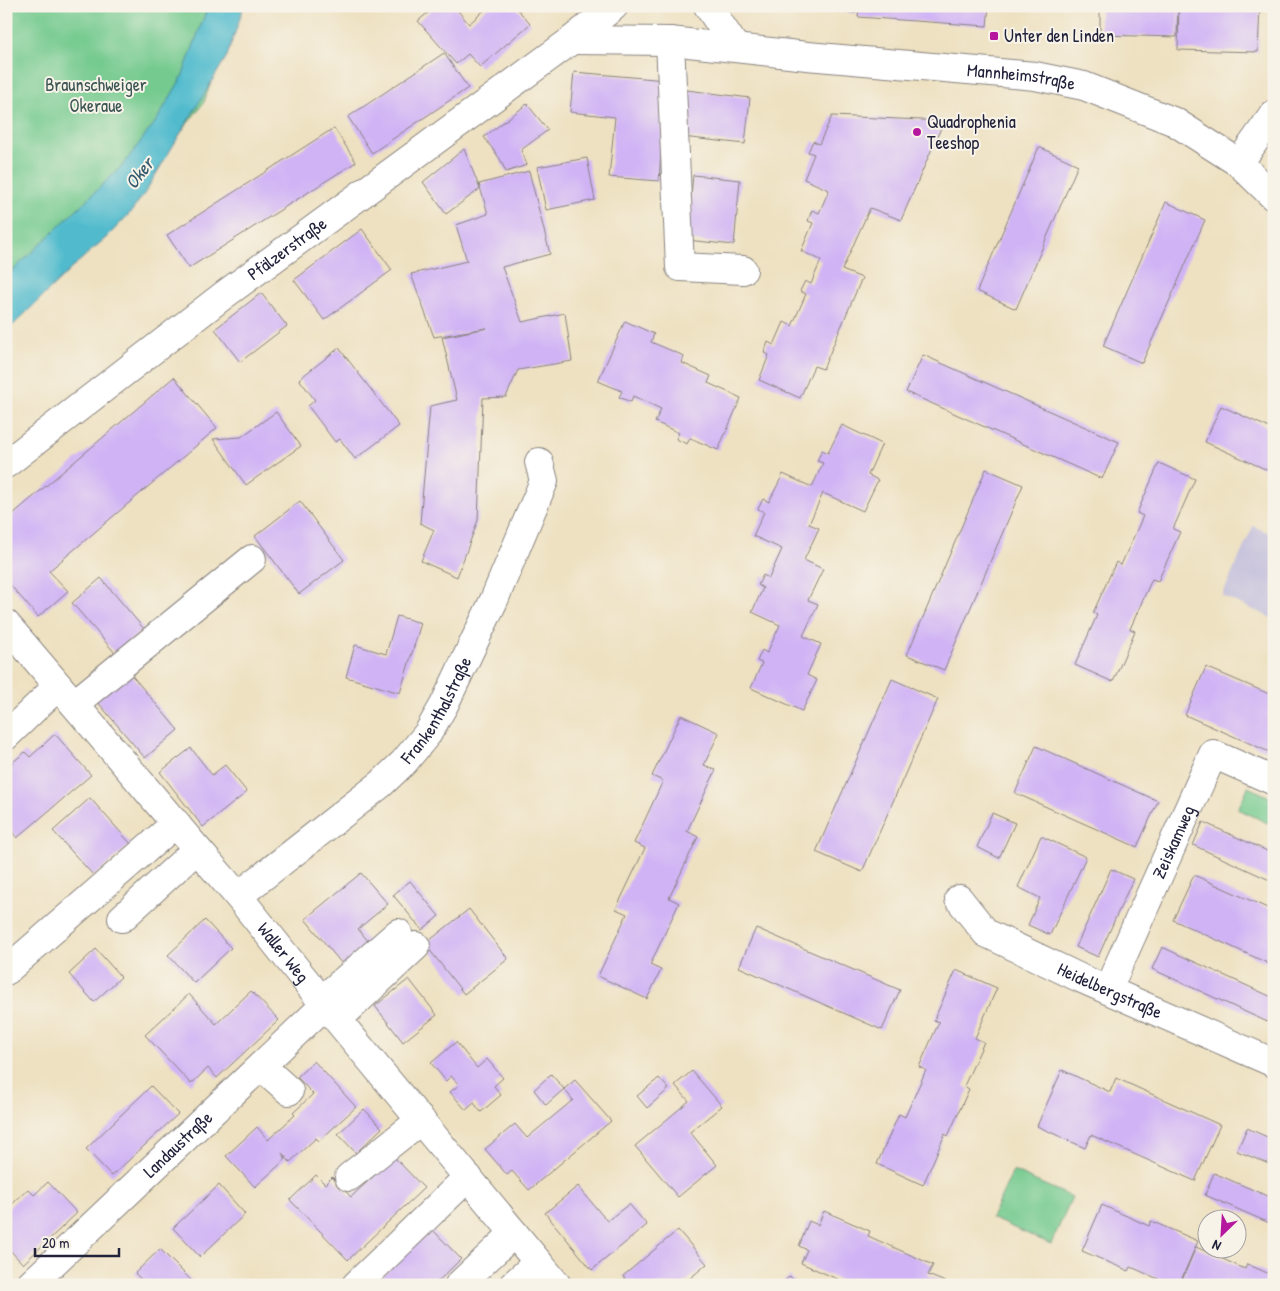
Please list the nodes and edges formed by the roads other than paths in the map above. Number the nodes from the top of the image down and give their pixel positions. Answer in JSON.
{"nodes":[{"id":1,"x":614,"y":6,"type":"edge"},
{"id":2,"x":708,"y":6,"type":"edge"},
{"id":3,"x":572,"y":40,"type":"junction"},
{"id":4,"x":670,"y":41,"type":"junction"},
{"id":5,"x":736,"y":48,"type":"junction"},
{"id":6,"x":1274,"y":114,"type":"edge"},
{"id":7,"x":1239,"y":163,"type":"junction"},
{"id":8,"x":1274,"y":197,"type":"edge"},
{"id":9,"x":743,"y":270,"type":"dead end"},
{"id":10,"x":539,"y":462,"type":"dead end"},
{"id":11,"x":6,"y":464,"type":"edge"},
{"id":12,"x":252,"y":559,"type":"dead end"},
{"id":13,"x":6,"y":624,"type":"edge"},
{"id":14,"x":66,"y":695,"type":"junction"},
{"id":15,"x":6,"y":736,"type":"edge"},
{"id":16,"x":1274,"y":781,"type":"edge"},
{"id":17,"x":176,"y":823,"type":"junction"},
{"id":18,"x":197,"y":849,"type":"junction"},
{"id":19,"x":238,"y":896,"type":"junction"},
{"id":20,"x":959,"y":899,"type":"dead end"},
{"id":21,"x":122,"y":918,"type":"dead end"},
{"id":22,"x":407,"y":940,"type":"dead end"},
{"id":23,"x":6,"y":971,"type":"edge"},
{"id":24,"x":1108,"y":989,"type":"junction"},
{"id":25,"x":329,"y":1008,"type":"junction"},
{"id":26,"x":1274,"y":1063,"type":"edge"},
{"id":27,"x":261,"y":1066,"type":"junction"},
{"id":28,"x":289,"y":1091,"type":"dead end"},
{"id":29,"x":421,"y":1120,"type":"junction"},
{"id":30,"x":349,"y":1177,"type":"dead end"},
{"id":31,"x":468,"y":1177,"type":"junction"},
{"id":32,"x":514,"y":1233,"type":"junction"},
{"id":33,"x":538,"y":1262,"type":"junction"},
{"id":34,"x":30,"y":1285,"type":"edge"},
{"id":35,"x":356,"y":1285,"type":"edge"},
{"id":36,"x":459,"y":1285,"type":"edge"},
{"id":37,"x":513,"y":1285,"type":"edge"},
{"id":38,"x":557,"y":1285,"type":"edge"}],
"edges":[{"from":1,"to":3,"type":"street"},
{"from":2,"to":5,"type":"street"},
{"from":3,"to":4,"type":"street","name":"Mannheimstraße"},
{"from":3,"to":11,"type":"street","name":"Pfälzerstraße"},
{"from":4,"to":5,"type":"street","name":"Mannheimstraße"},
{"from":4,"to":9,"type":"street"},
{"from":5,"to":7,"type":"street","name":"Mannheimstraße"},
{"from":6,"to":7,"type":"street"},
{"from":7,"to":8,"type":"street","name":"Mannheimstraße"},
{"from":10,"to":19,"type":"street","name":"Frankenthalstraße"},
{"from":12,"to":14,"type":"street"},
{"from":13,"to":14,"type":"street","name":"Waller Weg"},
{"from":14,"to":15,"type":"street"},
{"from":14,"to":17,"type":"street","name":"Waller Weg"},
{"from":16,"to":24,"type":"street","name":"Zeiskamweg"},
{"from":17,"to":18,"type":"street","name":"Waller Weg"},
{"from":17,"to":23,"type":"street"},
{"from":18,"to":19,"type":"street","name":"Waller Weg"},
{"from":18,"to":21,"type":"street"},
{"from":19,"to":25,"type":"street","name":"Waller Weg"},
{"from":20,"to":24,"type":"street","name":"Heidelbergstraße"},
{"from":22,"to":25,"type":"street","name":"Landaustraße"},
{"from":24,"to":26,"type":"street","name":"Heidelbergstraße"},
{"from":25,"to":27,"type":"street","name":"Landaustraße"},
{"from":25,"to":29,"type":"street","name":"Waller Weg"},
{"from":27,"to":28,"type":"street"},
{"from":27,"to":34,"type":"street","name":"Landaustraße"},
{"from":29,"to":30,"type":"street"},
{"from":29,"to":31,"type":"street","name":"Waller Weg"},
{"from":31,"to":32,"type":"street","name":"Waller Weg"},
{"from":31,"to":35,"type":"street"},
{"from":32,"to":33,"type":"street","name":"Waller Weg"},
{"from":32,"to":36,"type":"street"},
{"from":33,"to":37,"type":"street"},
{"from":33,"to":38,"type":"street","name":"Waller Weg"}]}
